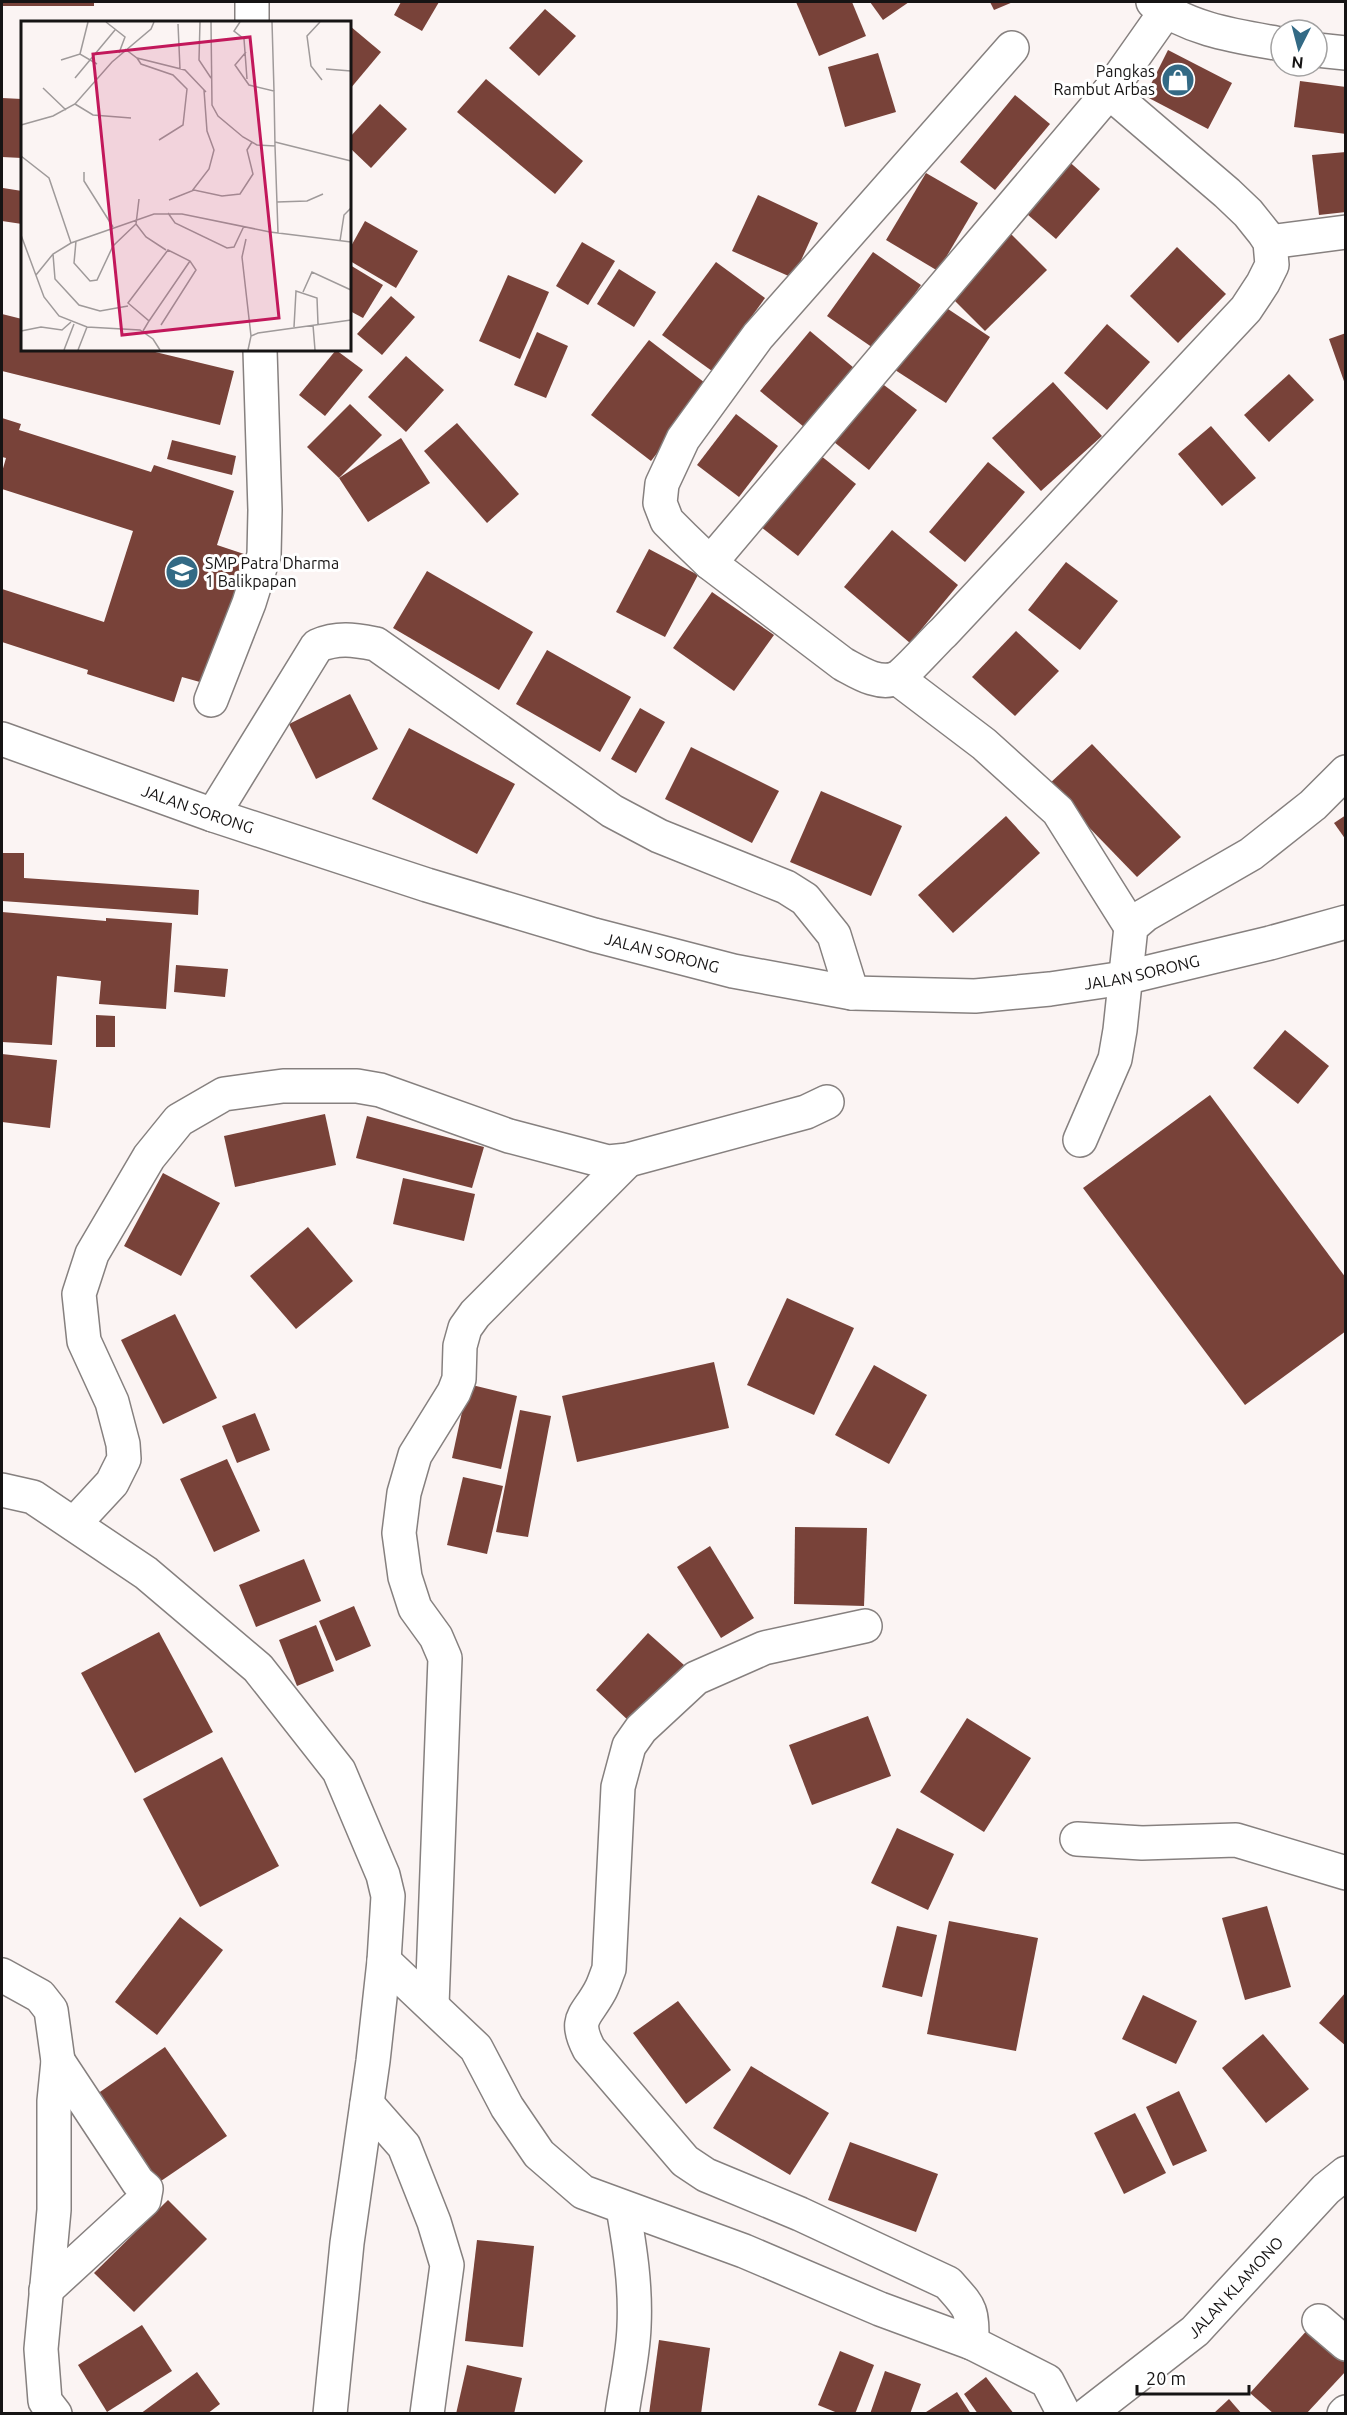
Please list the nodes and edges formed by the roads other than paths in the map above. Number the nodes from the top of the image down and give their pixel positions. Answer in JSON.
{"nodes":[{"id":1,"x":252,"y":2,"type":"edge"},
{"id":2,"x":1159,"y":6,"type":"edge"},
{"id":3,"x":252,"y":21,"type":"edge"},
{"id":4,"x":1269,"y":42,"type":"edge"},
{"id":5,"x":1012,"y":48,"type":"dead end"},
{"id":6,"x":1329,"y":51,"type":"edge"},
{"id":7,"x":1346,"y":53,"type":"edge"},
{"id":8,"x":1109,"y":92,"type":"junction"},
{"id":9,"x":1346,"y":232,"type":"edge"},
{"id":10,"x":1270,"y":242,"type":"junction"},
{"id":11,"x":260,"y":351,"type":"edge"},
{"id":12,"x":710,"y":563,"type":"junction"},
{"id":13,"x":897,"y":678,"type":"junction"},
{"id":14,"x":211,"y":700,"type":"dead end"},
{"id":15,"x":2,"y":739,"type":"edge"},
{"id":16,"x":1346,"y":772,"type":"edge"},
{"id":17,"x":213,"y":815,"type":"junction"},
{"id":18,"x":1131,"y":927,"type":"junction"},
{"id":19,"x":1342,"y":932,"type":"edge"},
{"id":20,"x":1124,"y":978,"type":"junction"},
{"id":21,"x":852,"y":993,"type":"junction"},
{"id":22,"x":827,"y":1102,"type":"dead end"},
{"id":23,"x":1080,"y":1140,"type":"dead end"},
{"id":24,"x":628,"y":1160,"type":"junction"},
{"id":25,"x":2,"y":1490,"type":"edge"},
{"id":26,"x":74,"y":1524,"type":"junction"},
{"id":27,"x":865,"y":1626,"type":"dead end"},
{"id":28,"x":1077,"y":1839,"type":"dead end"},
{"id":29,"x":1346,"y":1873,"type":"edge"},
{"id":30,"x":384,"y":1961,"type":"junction"},
{"id":31,"x":2,"y":1975,"type":"edge"},
{"id":32,"x":432,"y":2005,"type":"junction"},
{"id":33,"x":58,"y":2061,"type":"junction"},
{"id":34,"x":367,"y":2104,"type":"junction"},
{"id":35,"x":1346,"y":2173,"type":"edge"},
{"id":36,"x":623,"y":2208,"type":"junction"},
{"id":37,"x":46,"y":2290,"type":"junction"},
{"id":38,"x":1319,"y":2321,"type":"dead end"},
{"id":39,"x":972,"y":2343,"type":"junction"},
{"id":40,"x":1346,"y":2344,"type":"edge"},
{"id":41,"x":1133,"y":2378,"type":"junction"},
{"id":42,"x":54,"y":2414,"type":"edge"},
{"id":43,"x":330,"y":2414,"type":"edge"},
{"id":44,"x":427,"y":2414,"type":"edge"},
{"id":45,"x":622,"y":2414,"type":"edge"},
{"id":46,"x":1064,"y":2414,"type":"edge"},
{"id":47,"x":1088,"y":2414,"type":"edge"},
{"id":48,"x":1114,"y":2414,"type":"edge"}],
"edges":[{"from":1,"to":3,"type":"street"},
{"from":2,"to":4,"type":"street"},
{"from":2,"to":8,"type":"street"},
{"from":5,"to":12,"type":"street"},
{"from":6,"to":7,"type":"street"},
{"from":8,"to":10,"type":"street"},
{"from":8,"to":12,"type":"street"},
{"from":9,"to":10,"type":"street"},
{"from":10,"to":13,"type":"street"},
{"from":11,"to":14,"type":"street"},
{"from":12,"to":13,"type":"street"},
{"from":13,"to":18,"type":"street"},
{"from":15,"to":17,"type":"street","name":"JALAN SORONG"},
{"from":16,"to":18,"type":"street"},
{"from":17,"to":21,"type":"street","name":"JALAN SORONG"},
{"from":17,"to":21,"type":"street"},
{"from":18,"to":20,"type":"street"},
{"from":19,"to":20,"type":"street","name":"JALAN SORONG"},
{"from":20,"to":21,"type":"street","name":"JALAN SORONG"},
{"from":20,"to":23,"type":"street"},
{"from":22,"to":24,"type":"street"},
{"from":24,"to":26,"type":"street"},
{"from":24,"to":32,"type":"street"},
{"from":25,"to":26,"type":"street"},
{"from":26,"to":30,"type":"street"},
{"from":27,"to":39,"type":"street"},
{"from":28,"to":29,"type":"street"},
{"from":30,"to":32,"type":"street"},
{"from":30,"to":34,"type":"street"},
{"from":31,"to":33,"type":"street"},
{"from":32,"to":36,"type":"street"},
{"from":33,"to":37,"type":"street"},
{"from":33,"to":37,"type":"street"},
{"from":34,"to":43,"type":"street"},
{"from":34,"to":44,"type":"street"},
{"from":35,"to":41,"type":"street","name":"JALAN KLAMONO"},
{"from":36,"to":39,"type":"street"},
{"from":36,"to":45,"type":"street"},
{"from":37,"to":42,"type":"street"},
{"from":38,"to":40,"type":"street"},
{"from":39,"to":46,"type":"street"},
{"from":41,"to":47,"type":"street","name":"JALAN KLAMONO"},
{"from":41,"to":48,"type":"street"}]}
